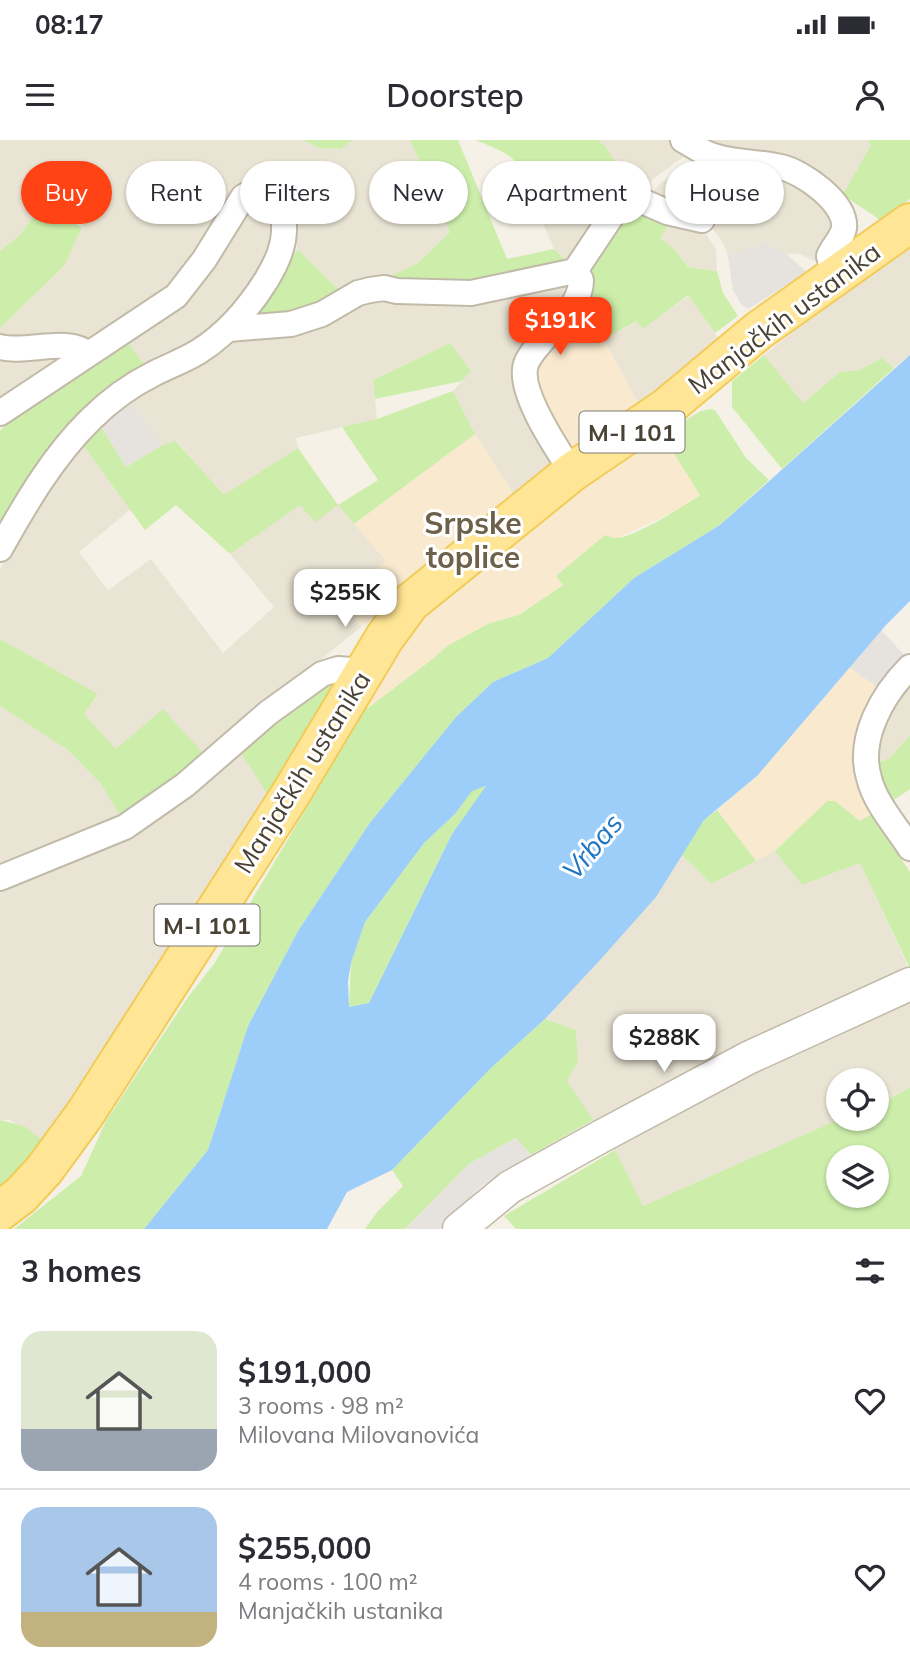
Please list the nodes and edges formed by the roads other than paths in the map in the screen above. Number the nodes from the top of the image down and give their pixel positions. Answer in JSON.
{"nodes":[{"id":1,"x":683,"y":140,"type":"edge"},
{"id":2,"x":665,"y":211,"type":"edge"},
{"id":3,"x":910,"y":223,"type":"edge"},
{"id":4,"x":575,"y":271,"type":"junction"},
{"id":5,"x":839,"y":275,"type":"junction"},
{"id":6,"x":229,"y":329,"type":"junction"},
{"id":7,"x":0,"y":347,"type":"edge"},
{"id":8,"x":88,"y":354,"type":"junction"},
{"id":9,"x":0,"y":413,"type":"edge"},
{"id":10,"x":572,"y":472,"type":"junction"},
{"id":11,"x":0,"y":549,"type":"edge"},
{"id":12,"x":394,"y":623,"type":"junction"},
{"id":13,"x":910,"y":667,"type":"edge"},
{"id":14,"x":322,"y":674,"type":"junction"},
{"id":15,"x":362,"y":677,"type":"junction"},
{"id":16,"x":910,"y":848,"type":"edge"},
{"id":17,"x":0,"y":878,"type":"edge"},
{"id":18,"x":910,"y":984,"type":"edge"},
{"id":19,"x":0,"y":1212,"type":"edge"},
{"id":20,"x":459,"y":1229,"type":"edge"}],
"edges":[{"from":1,"to":5,"type":"street"},
{"from":2,"to":4,"type":"street"},
{"from":3,"to":5,"type":"main road","name":"Manjačkih ustanika","number":"M-I 101"},
{"from":4,"to":6,"type":"street"},
{"from":4,"to":10,"type":"street"},
{"from":5,"to":10,"type":"main road","name":"Manjačkih ustanika","number":"M-I 101"},
{"from":6,"to":8,"type":"street"},
{"from":6,"to":11,"type":"street"},
{"from":7,"to":8,"type":"street"},
{"from":8,"to":9,"type":"street"},
{"from":10,"to":12,"type":"main road","name":"Manjačkih ustanika","number":"M-I 101"},
{"from":12,"to":14,"type":"street"},
{"from":12,"to":15,"type":"main road","name":"Manjačkih ustanika","number":"M-I 101"},
{"from":13,"to":16,"type":"street"},
{"from":14,"to":15,"type":"street"},
{"from":14,"to":17,"type":"street"},
{"from":15,"to":19,"type":"main road","name":"Manjačkih ustanika","number":"M-I 101"},
{"from":18,"to":20,"type":"street"}]}
